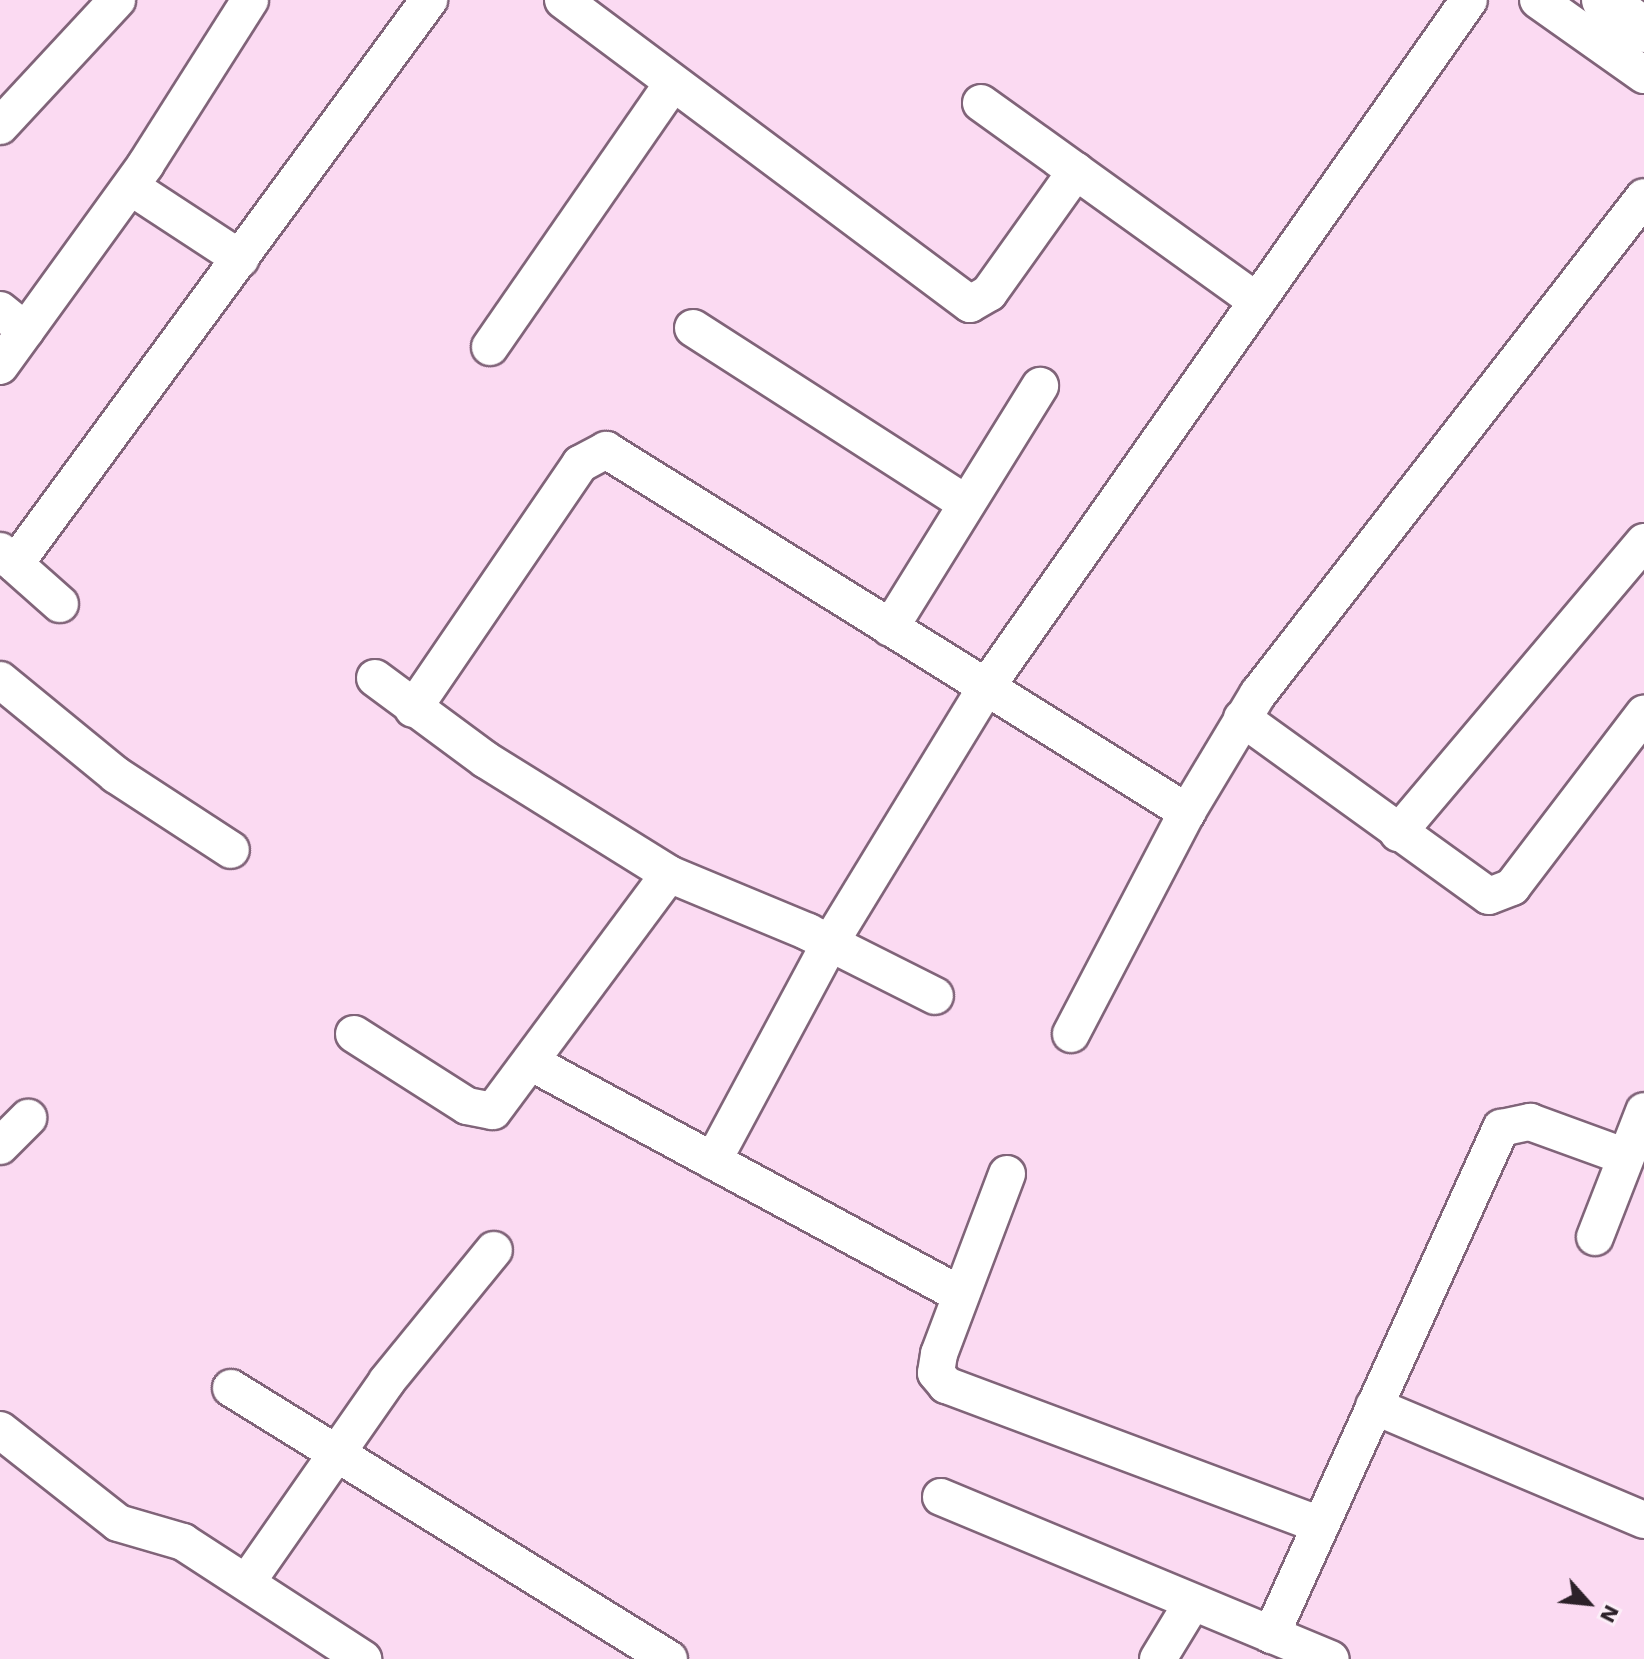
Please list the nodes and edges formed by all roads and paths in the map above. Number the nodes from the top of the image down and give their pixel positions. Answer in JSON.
{"nodes":[{"id":1,"x":117,"y":0,"type":"edge"},
{"id":2,"x":250,"y":0,"type":"edge"},
{"id":3,"x":429,"y":0,"type":"edge"},
{"id":4,"x":563,"y":0,"type":"edge"},
{"id":5,"x":1469,"y":0,"type":"edge"},
{"id":6,"x":1538,"y":0,"type":"edge"},
{"id":7,"x":1604,"y":0,"type":"edge"},
{"id":8,"x":1644,"y":30,"type":"edge"},
{"id":9,"x":1644,"y":75,"type":"edge"},
{"id":10,"x":673,"y":83,"type":"junction"},
{"id":11,"x":981,"y":103,"type":"dead end"},
{"id":12,"x":0,"y":126,"type":"edge"},
{"id":13,"x":1076,"y":171,"type":"junction"},
{"id":14,"x":131,"y":187,"type":"junction"},
{"id":15,"x":1644,"y":197,"type":"edge"},
{"id":16,"x":241,"y":259,"type":"junction"},
{"id":17,"x":1257,"y":301,"type":"junction"},
{"id":18,"x":13,"y":320,"type":"edge"},
{"id":19,"x":693,"y":328,"type":"dead end"},
{"id":20,"x":490,"y":347,"type":"dead end"},
{"id":21,"x":0,"y":366,"type":"edge"},
{"id":22,"x":1040,"y":386,"type":"dead end"},
{"id":23,"x":966,"y":503,"type":"junction"},
{"id":24,"x":1644,"y":542,"type":"edge"},
{"id":25,"x":8,"y":557,"type":"edge"},
{"id":26,"x":60,"y":604,"type":"dead end"},
{"id":27,"x":890,"y":628,"type":"junction"},
{"id":28,"x":375,"y":678,"type":"dead end"},
{"id":29,"x":0,"y":680,"type":"edge"},
{"id":30,"x":987,"y":686,"type":"junction"},
{"id":31,"x":413,"y":709,"type":"junction"},
{"id":32,"x":1644,"y":714,"type":"edge"},
{"id":33,"x":1242,"y":718,"type":"junction"},
{"id":34,"x":1187,"y":812,"type":"junction"},
{"id":35,"x":1398,"y":833,"type":"junction"},
{"id":36,"x":231,"y":850,"type":"dead end"},
{"id":37,"x":669,"y":874,"type":"junction"},
{"id":38,"x":830,"y":943,"type":"junction"},
{"id":39,"x":935,"y":996,"type":"dead end"},
{"id":40,"x":354,"y":1034,"type":"dead end"},
{"id":41,"x":1071,"y":1034,"type":"dead end"},
{"id":42,"x":534,"y":1064,"type":"junction"},
{"id":43,"x":1644,"y":1111,"type":"edge"},
{"id":44,"x":28,"y":1118,"type":"dead end"},
{"id":45,"x":0,"y":1146,"type":"edge"},
{"id":46,"x":1626,"y":1157,"type":"junction"},
{"id":47,"x":713,"y":1161,"type":"junction"},
{"id":48,"x":1007,"y":1174,"type":"dead end"},
{"id":49,"x":1595,"y":1237,"type":"dead end"},
{"id":50,"x":494,"y":1250,"type":"dead end"},
{"id":51,"x":961,"y":1295,"type":"junction"},
{"id":52,"x":231,"y":1388,"type":"dead end"},
{"id":53,"x":1374,"y":1406,"type":"junction"},
{"id":54,"x":0,"y":1430,"type":"edge"},
{"id":55,"x":336,"y":1455,"type":"junction"},
{"id":56,"x":941,"y":1497,"type":"dead end"},
{"id":57,"x":1644,"y":1520,"type":"edge"},
{"id":58,"x":1321,"y":1525,"type":"junction"},
{"id":59,"x":247,"y":1582,"type":"junction"},
{"id":60,"x":1192,"y":1603,"type":"junction"},
{"id":61,"x":1271,"y":1635,"type":"junction"},
{"id":62,"x":363,"y":1659,"type":"edge"},
{"id":63,"x":669,"y":1659,"type":"edge"},
{"id":64,"x":1158,"y":1659,"type":"edge"},
{"id":65,"x":1331,"y":1659,"type":"edge"}],
"edges":[{"from":1,"to":12,"type":"street"},
{"from":2,"to":14,"type":"street"},
{"from":3,"to":16,"type":"street"},
{"from":4,"to":10,"type":"street"},
{"from":5,"to":17,"type":"street"},
{"from":6,"to":9,"type":"street"},
{"from":7,"to":8,"type":"street"},
{"from":10,"to":13,"type":"street"},
{"from":10,"to":20,"type":"street"},
{"from":11,"to":13,"type":"street"},
{"from":13,"to":17,"type":"street"},
{"from":14,"to":16,"type":"street"},
{"from":14,"to":18,"type":"street"},
{"from":15,"to":33,"type":"street"},
{"from":16,"to":25,"type":"street"},
{"from":17,"to":30,"type":"street"},
{"from":18,"to":21,"type":"street"},
{"from":19,"to":23,"type":"street"},
{"from":22,"to":23,"type":"street"},
{"from":23,"to":27,"type":"street"},
{"from":24,"to":35,"type":"street"},
{"from":25,"to":26,"type":"street"},
{"from":27,"to":30,"type":"street"},
{"from":27,"to":31,"type":"street"},
{"from":28,"to":31,"type":"street"},
{"from":29,"to":36,"type":"street"},
{"from":30,"to":34,"type":"street"},
{"from":30,"to":38,"type":"street"},
{"from":31,"to":37,"type":"street"},
{"from":32,"to":35,"type":"street"},
{"from":33,"to":34,"type":"street"},
{"from":33,"to":35,"type":"street"},
{"from":34,"to":41,"type":"street"},
{"from":37,"to":38,"type":"street"},
{"from":37,"to":42,"type":"street"},
{"from":38,"to":39,"type":"street"},
{"from":38,"to":47,"type":"street"},
{"from":40,"to":42,"type":"street"},
{"from":42,"to":47,"type":"street"},
{"from":43,"to":46,"type":"street"},
{"from":44,"to":45,"type":"street"},
{"from":46,"to":49,"type":"street"},
{"from":46,"to":53,"type":"street"},
{"from":47,"to":51,"type":"street"},
{"from":48,"to":51,"type":"street"},
{"from":50,"to":55,"type":"street"},
{"from":51,"to":58,"type":"street"},
{"from":52,"to":55,"type":"street"},
{"from":53,"to":57,"type":"street"},
{"from":53,"to":58,"type":"street"},
{"from":54,"to":59,"type":"street"},
{"from":55,"to":59,"type":"street"},
{"from":55,"to":63,"type":"street"},
{"from":56,"to":60,"type":"street"},
{"from":58,"to":61,"type":"street"},
{"from":59,"to":62,"type":"street"},
{"from":60,"to":61,"type":"street"},
{"from":60,"to":64,"type":"street"},
{"from":61,"to":65,"type":"street"}]}
